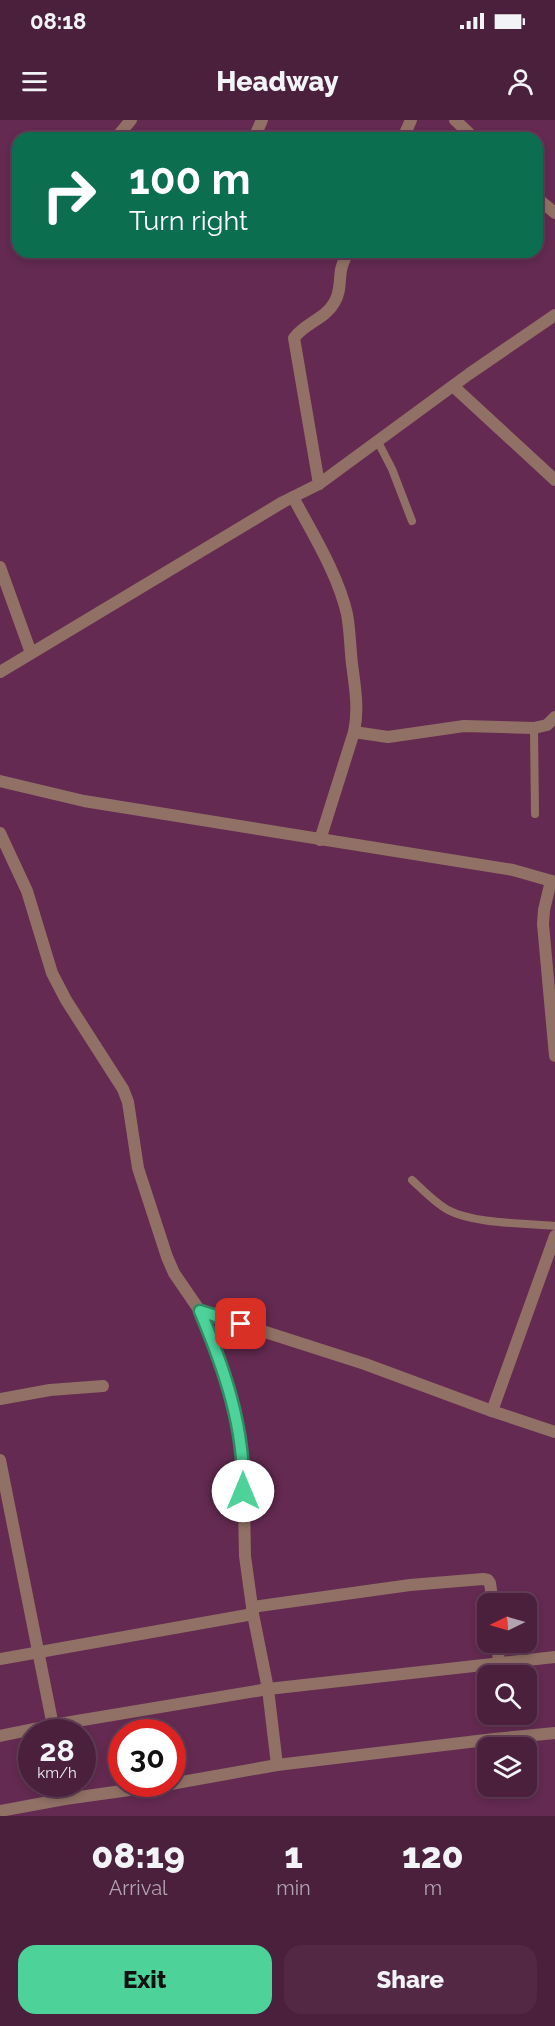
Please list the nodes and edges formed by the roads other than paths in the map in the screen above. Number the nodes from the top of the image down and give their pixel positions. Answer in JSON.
{"nodes":[{"id":1,"x":131,"y":120,"type":"edge"},
{"id":2,"x":455,"y":120,"type":"edge"},
{"id":3,"x":121,"y":132,"type":"edge"},
{"id":4,"x":468,"y":132,"type":"edge"},
{"id":5,"x":543,"y":203,"type":"edge"},
{"id":6,"x":555,"y":213,"type":"edge"},
{"id":7,"x":345,"y":258,"type":"edge"},
{"id":8,"x":555,"y":315,"type":"edge"},
{"id":9,"x":453,"y":386,"type":"junction"},
{"id":10,"x":378,"y":442,"type":"junction"},
{"id":11,"x":555,"y":480,"type":"edge"},
{"id":12,"x":319,"y":484,"type":"junction"},
{"id":13,"x":293,"y":497,"type":"junction"},
{"id":14,"x":412,"y":521,"type":"dead end"},
{"id":15,"x":0,"y":567,"type":"edge"},
{"id":16,"x":31,"y":653,"type":"junction"},
{"id":17,"x":0,"y":672,"type":"edge"},
{"id":18,"x":555,"y":717,"type":"edge"},
{"id":19,"x":534,"y":728,"type":"junction"},
{"id":20,"x":354,"y":732,"type":"junction"},
{"id":21,"x":0,"y":781,"type":"edge"},
{"id":22,"x":536,"y":814,"type":"dead end"},
{"id":23,"x":0,"y":832,"type":"edge"},
{"id":24,"x":320,"y":840,"type":"junction"},
{"id":25,"x":553,"y":881,"type":"edge"},
{"id":26,"x":555,"y":1056,"type":"edge"},
{"id":27,"x":412,"y":1180,"type":"dead end"},
{"id":28,"x":555,"y":1226,"type":"edge"},
{"id":29,"x":555,"y":1236,"type":"edge"},
{"id":30,"x":200,"y":1311,"type":"junction"},
{"id":31,"x":103,"y":1386,"type":"dead end"},
{"id":32,"x":0,"y":1399,"type":"edge"},
{"id":33,"x":492,"y":1411,"type":"junction"},
{"id":34,"x":555,"y":1432,"type":"edge"},
{"id":35,"x":0,"y":1460,"type":"edge"},
{"id":36,"x":491,"y":1593,"type":"edge"},
{"id":37,"x":253,"y":1610,"type":"junction"},
{"id":38,"x":40,"y":1653,"type":"junction"},
{"id":39,"x":498,"y":1653,"type":"edge"},
{"id":40,"x":555,"y":1657,"type":"edge"},
{"id":41,"x":0,"y":1659,"type":"edge"},
{"id":42,"x":499,"y":1662,"type":"junction"},
{"id":43,"x":268,"y":1689,"type":"junction"},
{"id":44,"x":51,"y":1719,"type":"edge"},
{"id":45,"x":96,"y":1721,"type":"edge"},
{"id":46,"x":555,"y":1733,"type":"edge"},
{"id":47,"x":18,"y":1734,"type":"edge"},
{"id":48,"x":0,"y":1736,"type":"edge"},
{"id":49,"x":277,"y":1765,"type":"junction"},
{"id":50,"x":64,"y":1799,"type":"joint"},
{"id":51,"x":0,"y":1811,"type":"edge"}],
"edges":[{"from":1,"to":3,"type":"street"},
{"from":2,"to":4,"type":"street"},
{"from":5,"to":6,"type":"street"},
{"from":7,"to":12,"type":"street"},
{"from":8,"to":9,"type":"street"},
{"from":9,"to":10,"type":"street"},
{"from":9,"to":11,"type":"street"},
{"from":10,"to":12,"type":"street"},
{"from":10,"to":14,"type":"lane"},
{"from":12,"to":13,"type":"street"},
{"from":13,"to":16,"type":"street"},
{"from":13,"to":20,"type":"street"},
{"from":15,"to":16,"type":"street"},
{"from":16,"to":17,"type":"street"},
{"from":18,"to":19,"type":"street"},
{"from":19,"to":20,"type":"street"},
{"from":19,"to":22,"type":"lane"},
{"from":20,"to":24,"type":"street"},
{"from":21,"to":24,"type":"street"},
{"from":23,"to":30,"type":"street"},
{"from":24,"to":25,"type":"street"},
{"from":25,"to":26,"type":"street"},
{"from":27,"to":28,"type":"lane"},
{"from":29,"to":33,"type":"street"},
{"from":30,"to":33,"type":"street"},
{"from":30,"to":37,"type":"street"},
{"from":31,"to":32,"type":"street"},
{"from":33,"to":34,"type":"street"},
{"from":35,"to":38,"type":"street"},
{"from":36,"to":37,"type":"street"},
{"from":37,"to":38,"type":"street"},
{"from":37,"to":43,"type":"street"},
{"from":38,"to":41,"type":"street"},
{"from":38,"to":44,"type":"street"},
{"from":39,"to":42,"type":"street"},
{"from":40,"to":42,"type":"street"},
{"from":42,"to":43,"type":"street"},
{"from":43,"to":45,"type":"street"},
{"from":43,"to":49,"type":"street"},
{"from":46,"to":49,"type":"street"},
{"from":47,"to":48,"type":"street"},
{"from":49,"to":50,"type":"street"},
{"from":50,"to":51,"type":"street"}]}
